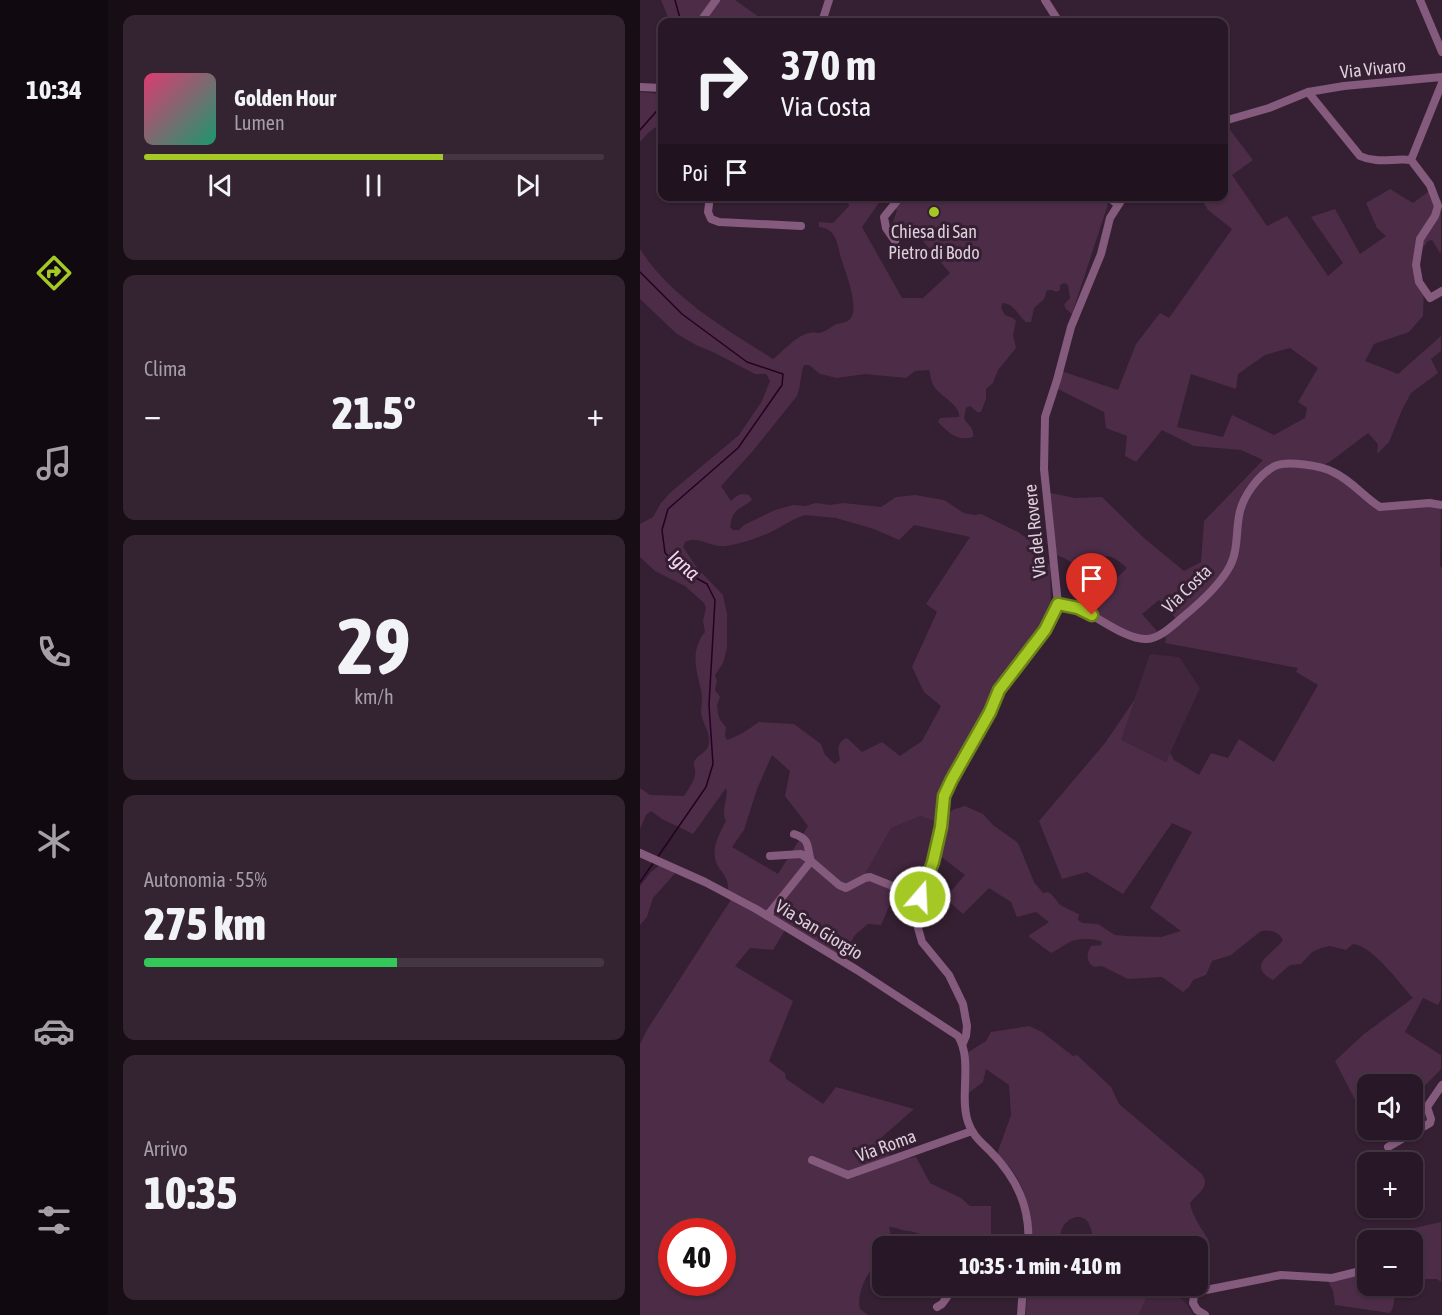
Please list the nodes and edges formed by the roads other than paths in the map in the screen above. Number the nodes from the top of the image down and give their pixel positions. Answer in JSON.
{"nodes":[{"id":1,"x":715,"y":0,"type":"edge"},
{"id":2,"x":829,"y":0,"type":"edge"},
{"id":3,"x":1045,"y":0,"type":"edge"},
{"id":4,"x":1420,"y":0,"type":"edge"},
{"id":5,"x":703,"y":18,"type":"edge"},
{"id":6,"x":823,"y":18,"type":"edge"},
{"id":7,"x":1056,"y":18,"type":"edge"},
{"id":8,"x":1441,"y":52,"type":"edge"},
{"id":9,"x":1441,"y":76,"type":"edge"},
{"id":10,"x":1441,"y":83,"type":"edge"},
{"id":11,"x":640,"y":87,"type":"edge"},
{"id":12,"x":658,"y":88,"type":"edge"},
{"id":13,"x":1308,"y":92,"type":"junction"},
{"id":14,"x":1228,"y":120,"type":"edge"},
{"id":15,"x":1411,"y":160,"type":"junction"},
{"id":16,"x":709,"y":201,"type":"edge"},
{"id":17,"x":897,"y":201,"type":"edge"},
{"id":18,"x":1113,"y":201,"type":"edge"},
{"id":19,"x":1120,"y":201,"type":"edge"},
{"id":20,"x":1117,"y":204,"type":"junction"},
{"id":21,"x":801,"y":225,"type":"dead end"},
{"id":22,"x":895,"y":241,"type":"dead end"},
{"id":23,"x":1441,"y":291,"type":"edge"},
{"id":24,"x":1441,"y":505,"type":"edge"},
{"id":25,"x":1058,"y":604,"type":"junction"},
{"id":26,"x":794,"y":834,"type":"dead end"},
{"id":27,"x":640,"y":853,"type":"edge"},
{"id":28,"x":770,"y":856,"type":"dead end"},
{"id":29,"x":811,"y":861,"type":"junction"},
{"id":30,"x":920,"y":897,"type":"junction"},
{"id":31,"x":767,"y":916,"type":"junction"},
{"id":32,"x":963,"y":1043,"type":"junction"},
{"id":33,"x":1441,"y":1084,"type":"edge"},
{"id":34,"x":972,"y":1131,"type":"junction"},
{"id":35,"x":1388,"y":1147,"type":"dead end"},
{"id":36,"x":812,"y":1160,"type":"dead end"},
{"id":37,"x":1028,"y":1236,"type":"edge"},
{"id":38,"x":1357,"y":1272,"type":"edge"},
{"id":39,"x":948,"y":1296,"type":"edge"},
{"id":40,"x":1022,"y":1296,"type":"edge"},
{"id":41,"x":937,"y":1307,"type":"dead end"},
{"id":42,"x":1021,"y":1315,"type":"edge"},
{"id":43,"x":1205,"y":1315,"type":"edge"}],
"edges":[{"from":1,"to":5,"type":"street"},
{"from":2,"to":6,"type":"street"},
{"from":3,"to":7,"type":"street"},
{"from":4,"to":8,"type":"street"},
{"from":9,"to":13,"type":"street","name":"Via Vivaro"},
{"from":10,"to":15,"type":"street"},
{"from":11,"to":12,"type":"street"},
{"from":13,"to":14,"type":"street"},
{"from":13,"to":15,"type":"street"},
{"from":15,"to":23,"type":"street"},
{"from":16,"to":21,"type":"street"},
{"from":17,"to":22,"type":"street"},
{"from":18,"to":20,"type":"street"},
{"from":19,"to":20,"type":"street","name":"Via del Rovere"},
{"from":20,"to":25,"type":"street","name":"Via del Rovere"},
{"from":24,"to":25,"type":"street","name":"Via Costa"},
{"from":25,"to":30,"type":"street"},
{"from":26,"to":29,"type":"street"},
{"from":27,"to":31,"type":"street","name":"Via San Giorgio"},
{"from":28,"to":29,"type":"street"},
{"from":29,"to":30,"type":"street"},
{"from":29,"to":31,"type":"street"},
{"from":30,"to":32,"type":"street"},
{"from":31,"to":32,"type":"street","name":"Via San Giorgio"},
{"from":32,"to":34,"type":"street"},
{"from":33,"to":35,"type":"street"},
{"from":34,"to":36,"type":"street","name":"Via Roma"},
{"from":34,"to":37,"type":"street"},
{"from":38,"to":43,"type":"street"},
{"from":39,"to":41,"type":"street"},
{"from":40,"to":42,"type":"street"}]}
